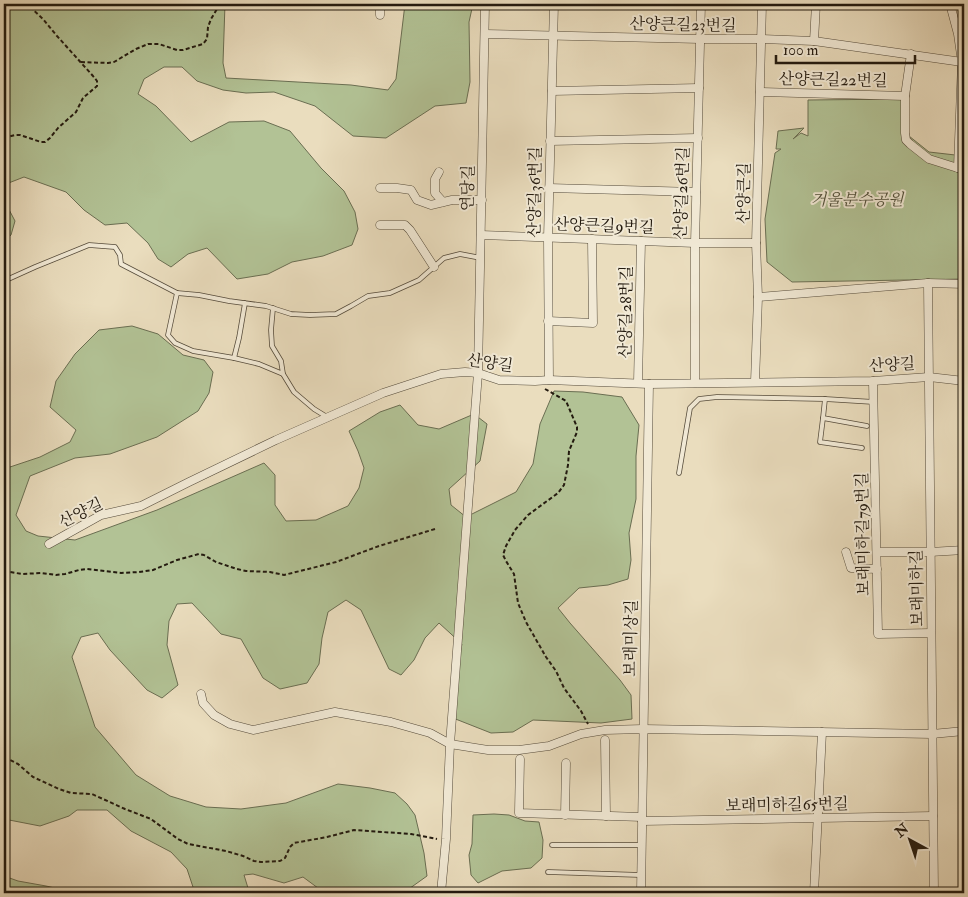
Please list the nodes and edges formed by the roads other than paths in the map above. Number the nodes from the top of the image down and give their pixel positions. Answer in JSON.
{"nodes":[{"id":1,"x":380,"y":4,"type":"edge"},
{"id":2,"x":485,"y":4,"type":"edge"},
{"id":3,"x":554,"y":4,"type":"edge"},
{"id":4,"x":701,"y":4,"type":"edge"},
{"id":5,"x":762,"y":4,"type":"edge"},
{"id":6,"x":816,"y":4,"type":"edge"},
{"id":7,"x":950,"y":4,"type":"edge"},
{"id":8,"x":380,"y":15,"type":"dead end"},
{"id":9,"x":485,"y":34,"type":"junction"},
{"id":10,"x":553,"y":36,"type":"junction"},
{"id":11,"x":761,"y":39,"type":"junction"},
{"id":12,"x":700,"y":40,"type":"junction"},
{"id":13,"x":814,"y":41,"type":"junction"},
{"id":14,"x":911,"y":54,"type":"junction"},
{"id":15,"x":962,"y":62,"type":"junction"},
{"id":16,"x":699,"y":88,"type":"junction"},
{"id":17,"x":552,"y":91,"type":"junction"},
{"id":18,"x":760,"y":92,"type":"junction"},
{"id":19,"x":905,"y":96,"type":"junction"},
{"id":20,"x":698,"y":138,"type":"junction"},
{"id":21,"x":550,"y":141,"type":"junction"},
{"id":22,"x":961,"y":169,"type":"edge"},
{"id":23,"x":439,"y":172,"type":"dead end"},
{"id":24,"x":380,"y":188,"type":"dead end"},
{"id":25,"x":549,"y":188,"type":"junction"},
{"id":26,"x":696,"y":192,"type":"junction"},
{"id":27,"x":482,"y":200,"type":"junction"},
{"id":28,"x":443,"y":202,"type":"junction"},
{"id":29,"x":380,"y":225,"type":"dead end"},
{"id":30,"x":481,"y":235,"type":"junction"},
{"id":31,"x":548,"y":238,"type":"junction"},
{"id":32,"x":592,"y":240,"type":"junction"},
{"id":33,"x":641,"y":241,"type":"junction"},
{"id":34,"x":756,"y":243,"type":"junction"},
{"id":35,"x":694,"y":244,"type":"junction"},
{"id":36,"x":481,"y":258,"type":"junction"},
{"id":37,"x":434,"y":267,"type":"junction"},
{"id":38,"x":4,"y":281,"type":"edge"},
{"id":39,"x":928,"y":283,"type":"junction"},
{"id":40,"x":964,"y":284,"type":"edge"},
{"id":41,"x":176,"y":294,"type":"junction"},
{"id":42,"x":758,"y":297,"type":"junction"},
{"id":43,"x":245,"y":303,"type":"junction"},
{"id":44,"x":273,"y":308,"type":"junction"},
{"id":45,"x":548,"y":320,"type":"junction"},
{"id":46,"x":234,"y":358,"type":"junction"},
{"id":47,"x":478,"y":373,"type":"junction"},
{"id":48,"x":283,"y":374,"type":"junction"},
{"id":49,"x":929,"y":377,"type":"junction"},
{"id":50,"x":549,"y":380,"type":"junction"},
{"id":51,"x":873,"y":381,"type":"junction"},
{"id":52,"x":964,"y":381,"type":"edge"},
{"id":53,"x":755,"y":382,"type":"junction"},
{"id":54,"x":638,"y":383,"type":"junction"},
{"id":55,"x":694,"y":383,"type":"junction"},
{"id":56,"x":649,"y":384,"type":"junction"},
{"id":57,"x":824,"y":399,"type":"junction"},
{"id":58,"x":874,"y":402,"type":"junction"},
{"id":59,"x":328,"y":418,"type":"junction"},
{"id":60,"x":823,"y":418,"type":"junction"},
{"id":61,"x":867,"y":426,"type":"dead end"},
{"id":62,"x":862,"y":448,"type":"dead end"},
{"id":63,"x":679,"y":474,"type":"dead end"},
{"id":64,"x":50,"y":544,"type":"dead end"},
{"id":65,"x":964,"y":550,"type":"edge"},
{"id":66,"x":846,"y":552,"type":"dead end"},
{"id":67,"x":877,"y":552,"type":"junction"},
{"id":68,"x":930,"y":552,"type":"junction"},
{"id":69,"x":877,"y":569,"type":"junction"},
{"id":70,"x":931,"y":633,"type":"junction"},
{"id":71,"x":201,"y":694,"type":"dead end"},
{"id":72,"x":643,"y":729,"type":"junction"},
{"id":73,"x":964,"y":731,"type":"edge"},
{"id":74,"x":822,"y":732,"type":"junction"},
{"id":75,"x":932,"y":734,"type":"junction"},
{"id":76,"x":606,"y":740,"type":"dead end"},
{"id":77,"x":450,"y":744,"type":"junction"},
{"id":78,"x":520,"y":760,"type":"dead end"},
{"id":79,"x":566,"y":763,"type":"dead end"},
{"id":80,"x":565,"y":815,"type":"junction"},
{"id":81,"x":606,"y":816,"type":"junction"},
{"id":82,"x":933,"y":816,"type":"junction"},
{"id":83,"x":642,"y":819,"type":"junction"},
{"id":84,"x":817,"y":819,"type":"junction"},
{"id":85,"x":552,"y":845,"type":"dead end"},
{"id":86,"x":641,"y":845,"type":"junction"},
{"id":87,"x":548,"y":872,"type":"dead end"},
{"id":88,"x":641,"y":874,"type":"junction"},
{"id":89,"x":440,"y":893,"type":"edge"},
{"id":90,"x":640,"y":893,"type":"edge"},
{"id":91,"x":814,"y":893,"type":"edge"},
{"id":92,"x":934,"y":893,"type":"edge"}],
"edges":[{"from":1,"to":8,"type":"street"},
{"from":2,"to":9,"type":"street","name":"연당길"},
{"from":3,"to":10,"type":"street","name":"산양길36번길"},
{"from":4,"to":12,"type":"street","name":"산양길26번길"},
{"from":5,"to":11,"type":"street","name":"산양큰길"},
{"from":6,"to":13,"type":"street"},
{"from":7,"to":15,"type":"street","name":"산양큰길22번길"},
{"from":9,"to":10,"type":"street","name":"산양큰길23번길"},
{"from":9,"to":27,"type":"street","name":"연당길"},
{"from":10,"to":12,"type":"street","name":"산양큰길23번길"},
{"from":10,"to":17,"type":"street","name":"산양길36번길"},
{"from":11,"to":12,"type":"street","name":"산양큰길23번길"},
{"from":11,"to":13,"type":"street","name":"산양큰길23번길"},
{"from":11,"to":18,"type":"street","name":"산양큰길"},
{"from":12,"to":16,"type":"street","name":"산양길26번길"},
{"from":13,"to":14,"type":"street","name":"산양큰길23번길"},
{"from":14,"to":15,"type":"street","name":"산양큰길23번길"},
{"from":14,"to":19,"type":"street"},
{"from":15,"to":22,"type":"street","name":"산양큰길22번길"},
{"from":16,"to":17,"type":"street"},
{"from":16,"to":20,"type":"street","name":"산양길26번길"},
{"from":17,"to":21,"type":"street","name":"산양길36번길"},
{"from":18,"to":19,"type":"street","name":"산양큰길22번길"},
{"from":18,"to":34,"type":"street","name":"산양큰길"},
{"from":19,"to":22,"type":"street","name":"산양큰길22번길"},
{"from":20,"to":21,"type":"street"},
{"from":20,"to":26,"type":"street","name":"산양길26번길"},
{"from":21,"to":25,"type":"street","name":"산양길36번길"},
{"from":23,"to":28,"type":"street"},
{"from":24,"to":28,"type":"street"},
{"from":25,"to":26,"type":"street"},
{"from":25,"to":31,"type":"street","name":"산양길36번길"},
{"from":26,"to":35,"type":"street","name":"산양길26번길"},
{"from":27,"to":28,"type":"street"},
{"from":27,"to":30,"type":"street","name":"연당길"},
{"from":29,"to":37,"type":"street"},
{"from":30,"to":31,"type":"street","name":"산양큰길9번길"},
{"from":30,"to":36,"type":"street","name":"연당길"},
{"from":31,"to":32,"type":"street","name":"산양큰길9번길"},
{"from":31,"to":45,"type":"street","name":"산양길36번길"},
{"from":32,"to":33,"type":"street","name":"산양큰길9번길"},
{"from":32,"to":45,"type":"street"},
{"from":33,"to":35,"type":"street","name":"산양큰길9번길"},
{"from":33,"to":54,"type":"street","name":"산양길28번길"},
{"from":34,"to":35,"type":"street","name":"산양큰길9번길"},
{"from":34,"to":42,"type":"street","name":"산양큰길"},
{"from":35,"to":55,"type":"street","name":"산양길26번길"},
{"from":36,"to":37,"type":"lane"},
{"from":36,"to":47,"type":"street","name":"연당길"},
{"from":37,"to":44,"type":"lane"},
{"from":38,"to":41,"type":"lane"},
{"from":39,"to":40,"type":"street"},
{"from":39,"to":42,"type":"street"},
{"from":39,"to":49,"type":"street","name":"보래미하길"},
{"from":41,"to":43,"type":"lane"},
{"from":41,"to":46,"type":"lane"},
{"from":42,"to":53,"type":"street","name":"산양큰길"},
{"from":43,"to":44,"type":"lane"},
{"from":43,"to":46,"type":"lane"},
{"from":44,"to":48,"type":"lane"},
{"from":45,"to":50,"type":"street","name":"산양길36번길"},
{"from":46,"to":48,"type":"lane"},
{"from":47,"to":50,"type":"street","name":"산양길"},
{"from":47,"to":59,"type":"street","name":"산양길"},
{"from":47,"to":77,"type":"street","name":"연당길"},
{"from":48,"to":59,"type":"lane"},
{"from":49,"to":51,"type":"street","name":"산양길"},
{"from":49,"to":52,"type":"street","name":"산양길"},
{"from":49,"to":68,"type":"street","name":"보래미하길"},
{"from":50,"to":54,"type":"street","name":"산양길"},
{"from":51,"to":53,"type":"street","name":"산양길"},
{"from":51,"to":58,"type":"street","name":"보래미하길79번길"},
{"from":53,"to":55,"type":"street","name":"산양길"},
{"from":54,"to":56,"type":"street","name":"산양길"},
{"from":55,"to":56,"type":"street","name":"산양길"},
{"from":56,"to":72,"type":"street","name":"보래미상길"},
{"from":57,"to":58,"type":"lane"},
{"from":57,"to":60,"type":"lane"},
{"from":57,"to":63,"type":"lane"},
{"from":58,"to":67,"type":"street","name":"보래미하길79번길"},
{"from":59,"to":64,"type":"street","name":"산양길"},
{"from":60,"to":61,"type":"lane"},
{"from":60,"to":62,"type":"lane"},
{"from":65,"to":68,"type":"street"},
{"from":66,"to":69,"type":"street"},
{"from":67,"to":68,"type":"street"},
{"from":67,"to":69,"type":"street","name":"보래미하길79번길"},
{"from":68,"to":70,"type":"street","name":"보래미하길"},
{"from":69,"to":70,"type":"street","name":"보래미하길79번길"},
{"from":70,"to":75,"type":"street","name":"보래미하길"},
{"from":71,"to":77,"type":"street"},
{"from":72,"to":74,"type":"street"},
{"from":72,"to":77,"type":"street"},
{"from":72,"to":83,"type":"street","name":"보래미상길"},
{"from":73,"to":75,"type":"street"},
{"from":74,"to":75,"type":"street"},
{"from":74,"to":84,"type":"street"},
{"from":75,"to":82,"type":"street","name":"보래미하길"},
{"from":76,"to":81,"type":"street"},
{"from":77,"to":89,"type":"street","name":"연당길"},
{"from":78,"to":80,"type":"street","name":"보래미하길65번길"},
{"from":79,"to":80,"type":"street"},
{"from":80,"to":81,"type":"street","name":"보래미하길65번길"},
{"from":81,"to":83,"type":"street","name":"보래미하길65번길"},
{"from":82,"to":84,"type":"street","name":"보래미하길65번길"},
{"from":82,"to":92,"type":"street","name":"보래미하길"},
{"from":83,"to":84,"type":"street","name":"보래미하길65번길"},
{"from":83,"to":86,"type":"street","name":"보래미상길"},
{"from":84,"to":91,"type":"street"},
{"from":85,"to":86,"type":"lane"},
{"from":86,"to":88,"type":"street","name":"보래미상길"},
{"from":87,"to":88,"type":"lane"},
{"from":88,"to":90,"type":"street","name":"보래미상길"}]}
